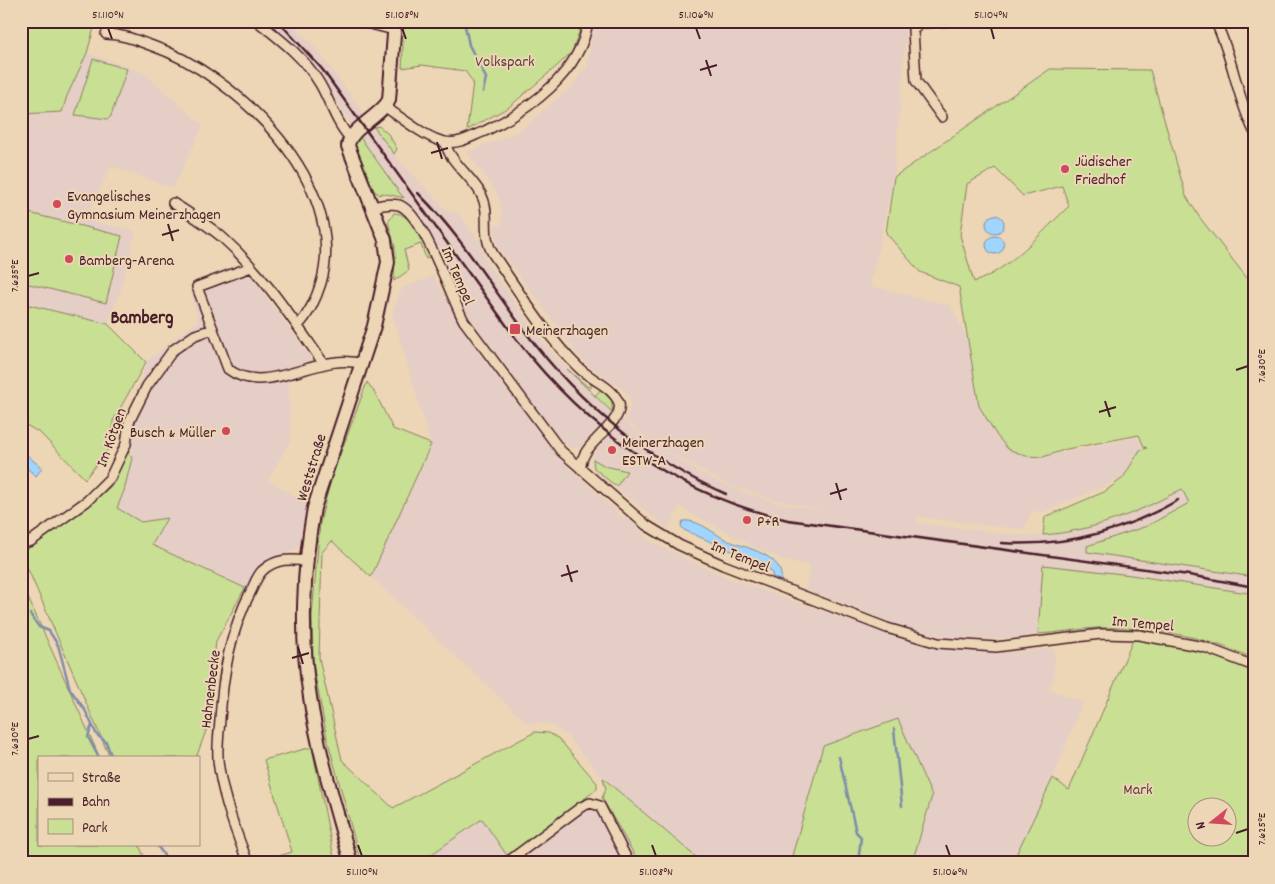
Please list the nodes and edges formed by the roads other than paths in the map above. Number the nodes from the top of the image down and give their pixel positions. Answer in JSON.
{"nodes":[{"id":1,"x":257,"y":21,"type":"edge"},
{"id":2,"x":358,"y":21,"type":"edge"},
{"id":3,"x":588,"y":21,"type":"edge"},
{"id":4,"x":948,"y":21,"type":"edge"},
{"id":5,"x":1215,"y":21,"type":"edge"},
{"id":6,"x":394,"y":25,"type":"edge"},
{"id":7,"x":106,"y":34,"type":"dead end"},
{"id":8,"x":386,"y":107,"type":"junction"},
{"id":9,"x":942,"y":117,"type":"dead end"},
{"id":10,"x":1254,"y":131,"type":"edge"},
{"id":11,"x":350,"y":138,"type":"junction"},
{"id":12,"x":446,"y":143,"type":"junction"},
{"id":13,"x":173,"y":203,"type":"dead end"},
{"id":14,"x":372,"y":207,"type":"junction"},
{"id":15,"x":251,"y":266,"type":"junction"},
{"id":16,"x":298,"y":326,"type":"junction"},
{"id":17,"x":212,"y":329,"type":"junction"},
{"id":18,"x":324,"y":364,"type":"junction"},
{"id":19,"x":362,"y":364,"type":"junction"},
{"id":20,"x":581,"y":469,"type":"junction"},
{"id":21,"x":21,"y":544,"type":"edge"},
{"id":22,"x":308,"y":561,"type":"junction"},
{"id":23,"x":1254,"y":666,"type":"edge"},
{"id":24,"x":248,"y":863,"type":"edge"},
{"id":25,"x":351,"y":863,"type":"edge"},
{"id":26,"x":506,"y":863,"type":"edge"},
{"id":27,"x":629,"y":863,"type":"edge"}],
"edges":[{"from":1,"to":11,"type":"street"},
{"from":2,"to":6,"type":"street"},
{"from":3,"to":12,"type":"street"},
{"from":4,"to":9,"type":"street"},
{"from":5,"to":10,"type":"street"},
{"from":6,"to":8,"type":"main road"},
{"from":7,"to":16,"type":"street"},
{"from":8,"to":11,"type":"main road"},
{"from":8,"to":12,"type":"street"},
{"from":11,"to":14,"type":"main road","name":"Weststraße"},
{"from":12,"to":20,"type":"street"},
{"from":13,"to":15,"type":"street"},
{"from":14,"to":19,"type":"main road","name":"Weststraße"},
{"from":14,"to":20,"type":"street","name":"Im Tempel"},
{"from":15,"to":16,"type":"street"},
{"from":15,"to":17,"type":"street"},
{"from":16,"to":18,"type":"street"},
{"from":17,"to":18,"type":"street"},
{"from":17,"to":21,"type":"street","name":"Im Kötgen"},
{"from":18,"to":19,"type":"street"},
{"from":19,"to":22,"type":"main road","name":"Weststraße"},
{"from":20,"to":23,"type":"street","name":"Im Tempel"},
{"from":22,"to":24,"type":"street","name":"Hahnenbecke"},
{"from":22,"to":25,"type":"main road","name":"Weststraße"},
{"from":26,"to":27,"type":"street"}]}
